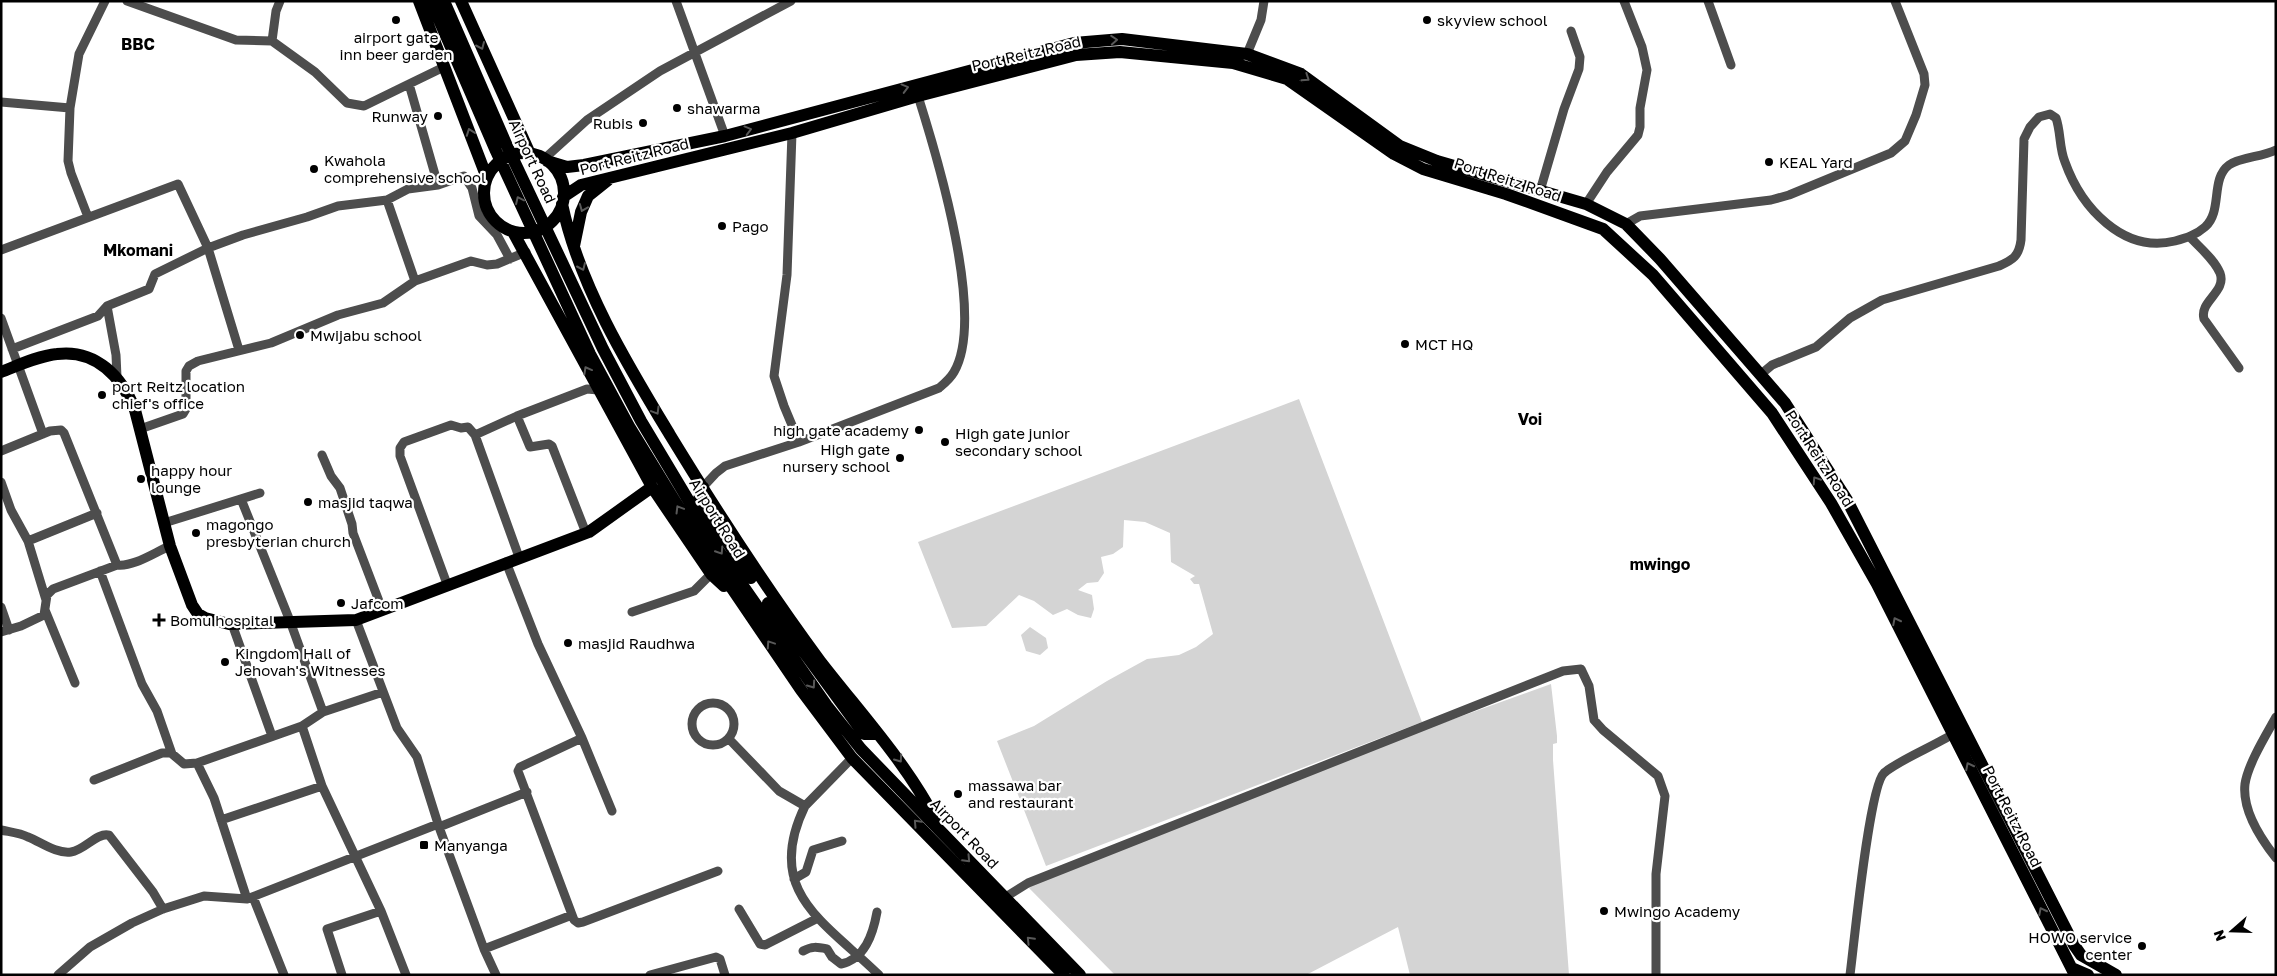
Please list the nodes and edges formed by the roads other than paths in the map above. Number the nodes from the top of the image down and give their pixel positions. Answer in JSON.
{"nodes":[{"id":1,"x":105,"y":1,"type":"edge"},
{"id":2,"x":127,"y":1,"type":"edge"},
{"id":3,"x":280,"y":1,"type":"edge"},
{"id":4,"x":419,"y":1,"type":"edge"},
{"id":5,"x":431,"y":1,"type":"edge"},
{"id":6,"x":444,"y":1,"type":"edge"},
{"id":7,"x":461,"y":1,"type":"edge"},
{"id":8,"x":676,"y":1,"type":"edge"},
{"id":9,"x":791,"y":1,"type":"edge"},
{"id":10,"x":1264,"y":1,"type":"edge"},
{"id":11,"x":1624,"y":1,"type":"edge"},
{"id":12,"x":1708,"y":1,"type":"edge"},
{"id":13,"x":1894,"y":1,"type":"edge"},
{"id":14,"x":1571,"y":32,"type":"dead end"},
{"id":15,"x":272,"y":41,"type":"junction"},
{"id":16,"x":694,"y":53,"type":"junction"},
{"id":17,"x":1247,"y":54,"type":"junction"},
{"id":18,"x":1731,"y":65,"type":"dead end"},
{"id":19,"x":444,"y":67,"type":"junction"},
{"id":20,"x":409,"y":84,"type":"junction"},
{"id":21,"x":918,"y":96,"type":"junction"},
{"id":22,"x":1,"y":102,"type":"edge"},
{"id":23,"x":70,"y":108,"type":"junction"},
{"id":24,"x":792,"y":133,"type":"junction"},
{"id":25,"x":725,"y":136,"type":"junction"},
{"id":26,"x":2276,"y":150,"type":"edge"},
{"id":27,"x":530,"y":154,"type":"junction"},
{"id":28,"x":545,"y":160,"type":"junction"},
{"id":29,"x":487,"y":178,"type":"junction"},
{"id":30,"x":610,"y":178,"type":"junction"},
{"id":31,"x":438,"y":185,"type":"junction"},
{"id":32,"x":1540,"y":191,"type":"junction"},
{"id":33,"x":387,"y":200,"type":"junction"},
{"id":34,"x":562,"y":200,"type":"junction"},
{"id":35,"x":1586,"y":204,"type":"junction"},
{"id":36,"x":88,"y":217,"type":"junction"},
{"id":37,"x":1626,"y":224,"type":"junction"},
{"id":38,"x":513,"y":232,"type":"junction"},
{"id":39,"x":2190,"y":237,"type":"junction"},
{"id":40,"x":574,"y":247,"type":"junction"},
{"id":41,"x":208,"y":248,"type":"junction"},
{"id":42,"x":1,"y":250,"type":"edge"},
{"id":43,"x":526,"y":252,"type":"junction"},
{"id":44,"x":510,"y":259,"type":"junction"},
{"id":45,"x":415,"y":281,"type":"junction"},
{"id":46,"x":107,"y":306,"type":"junction"},
{"id":47,"x":1,"y":318,"type":"edge"},
{"id":48,"x":8,"y":346,"type":"edge"},
{"id":49,"x":239,"y":350,"type":"junction"},
{"id":50,"x":19,"y":365,"type":"junction"},
{"id":51,"x":2239,"y":368,"type":"dead end"},
{"id":52,"x":1,"y":372,"type":"edge"},
{"id":53,"x":1760,"y":375,"type":"junction"},
{"id":54,"x":117,"y":377,"type":"junction"},
{"id":55,"x":598,"y":390,"type":"junction"},
{"id":56,"x":517,"y":416,"type":"junction"},
{"id":57,"x":140,"y":429,"type":"junction"},
{"id":58,"x":43,"y":434,"type":"junction"},
{"id":59,"x":475,"y":435,"type":"junction"},
{"id":60,"x":799,"y":442,"type":"junction"},
{"id":61,"x":1,"y":451,"type":"edge"},
{"id":62,"x":322,"y":455,"type":"dead end"},
{"id":63,"x":662,"y":469,"type":"junction"},
{"id":64,"x":1,"y":482,"type":"edge"},
{"id":65,"x":652,"y":487,"type":"junction"},
{"id":66,"x":703,"y":487,"type":"junction"},
{"id":67,"x":260,"y":493,"type":"dead end"},
{"id":68,"x":241,"y":499,"type":"junction"},
{"id":69,"x":97,"y":514,"type":"junction"},
{"id":70,"x":164,"y":523,"type":"junction"},
{"id":71,"x":586,"y":533,"type":"junction"},
{"id":72,"x":28,"y":540,"type":"junction"},
{"id":73,"x":170,"y":546,"type":"junction"},
{"id":74,"x":519,"y":557,"type":"junction"},
{"id":75,"x":506,"y":562,"type":"junction"},
{"id":76,"x":117,"y":565,"type":"junction"},
{"id":77,"x":100,"y":571,"type":"junction"},
{"id":78,"x":711,"y":574,"type":"junction"},
{"id":79,"x":447,"y":584,"type":"junction"},
{"id":80,"x":739,"y":599,"type":"junction"},
{"id":81,"x":46,"y":606,"type":"junction"},
{"id":82,"x":1,"y":607,"type":"edge"},
{"id":83,"x":382,"y":609,"type":"junction"},
{"id":84,"x":632,"y":612,"type":"dead end"},
{"id":85,"x":356,"y":620,"type":"junction"},
{"id":86,"x":290,"y":621,"type":"junction"},
{"id":87,"x":232,"y":624,"type":"junction"},
{"id":88,"x":5,"y":631,"type":"edge"},
{"id":89,"x":74,"y":683,"type":"dead end"},
{"id":90,"x":383,"y":692,"type":"junction"},
{"id":91,"x":323,"y":712,"type":"junction"},
{"id":92,"x":2276,"y":717,"type":"edge"},
{"id":93,"x":302,"y":726,"type":"junction"},
{"id":94,"x":1953,"y":734,"type":"junction"},
{"id":95,"x":272,"y":736,"type":"junction"},
{"id":96,"x":582,"y":738,"type":"junction"},
{"id":97,"x":730,"y":739,"type":"junction"},
{"id":98,"x":172,"y":754,"type":"junction"},
{"id":99,"x":852,"y":758,"type":"junction"},
{"id":100,"x":197,"y":763,"type":"junction"},
{"id":101,"x":94,"y":780,"type":"dead end"},
{"id":102,"x":322,"y":786,"type":"junction"},
{"id":103,"x":527,"y":792,"type":"junction"},
{"id":104,"x":805,"y":806,"type":"junction"},
{"id":105,"x":612,"y":811,"type":"dead end"},
{"id":106,"x":221,"y":820,"type":"junction"},
{"id":107,"x":439,"y":826,"type":"junction"},
{"id":108,"x":1,"y":830,"type":"edge"},
{"id":109,"x":944,"y":836,"type":"junction"},
{"id":110,"x":842,"y":842,"type":"dead end"},
{"id":111,"x":356,"y":855,"type":"junction"},
{"id":112,"x":2276,"y":858,"type":"edge"},
{"id":113,"x":718,"y":871,"type":"dead end"},
{"id":114,"x":794,"y":879,"type":"junction"},
{"id":115,"x":250,"y":898,"type":"junction"},
{"id":116,"x":1004,"y":898,"type":"junction"},
{"id":117,"x":163,"y":909,"type":"junction"},
{"id":118,"x":739,"y":910,"type":"dead end"},
{"id":119,"x":381,"y":911,"type":"junction"},
{"id":120,"x":877,"y":912,"type":"dead end"},
{"id":121,"x":572,"y":914,"type":"junction"},
{"id":122,"x":818,"y":918,"type":"junction"},
{"id":123,"x":484,"y":949,"type":"junction"},
{"id":124,"x":803,"y":951,"type":"dead end"},
{"id":125,"x":2081,"y":955,"type":"junction"},
{"id":126,"x":860,"y":956,"type":"junction"},
{"id":127,"x":671,"y":971,"type":"edge"},
{"id":128,"x":2075,"y":972,"type":"edge"},
{"id":129,"x":58,"y":975,"type":"edge"},
{"id":130,"x":284,"y":975,"type":"edge"},
{"id":131,"x":342,"y":975,"type":"edge"},
{"id":132,"x":406,"y":975,"type":"edge"},
{"id":133,"x":496,"y":975,"type":"edge"},
{"id":134,"x":650,"y":975,"type":"edge"},
{"id":135,"x":726,"y":975,"type":"edge"},
{"id":136,"x":879,"y":975,"type":"edge"},
{"id":137,"x":1064,"y":975,"type":"edge"},
{"id":138,"x":1080,"y":975,"type":"edge"},
{"id":139,"x":1656,"y":975,"type":"edge"},
{"id":140,"x":1850,"y":975,"type":"edge"},
{"id":141,"x":2089,"y":975,"type":"edge"},
{"id":142,"x":2116,"y":975,"type":"edge"}],
"edges":[{"from":1,"to":23,"type":"street"},
{"from":2,"to":15,"type":"street"},
{"from":3,"to":15,"type":"street"},
{"from":4,"to":19,"type":"main road"},
{"from":63,"to":5,"type":"main road","name":"Airport Road","one_way":true},
{"from":6,"to":63,"type":"main road","name":"Airport Road"},
{"from":7,"to":27,"type":"main road","one_way":true},
{"from":8,"to":16,"type":"street"},
{"from":9,"to":16,"type":"street"},
{"from":10,"to":17,"type":"street"},
{"from":11,"to":35,"type":"street"},
{"from":12,"to":18,"type":"street"},
{"from":13,"to":37,"type":"street"},
{"from":14,"to":32,"type":"street"},
{"from":15,"to":20,"type":"street"},
{"from":16,"to":25,"type":"street"},
{"from":16,"to":28,"type":"street"},
{"from":25,"to":17,"type":"main road","one_way":true},
{"from":17,"to":32,"type":"main road","one_way":true},
{"from":19,"to":20,"type":"street"},
{"from":29,"to":19,"type":"main road","one_way":true},
{"from":20,"to":31,"type":"street"},
{"from":21,"to":24,"type":"main road","name":"Port Reitz Road"},
{"from":21,"to":60,"type":"street"},
{"from":94,"to":21,"type":"main road","name":"Port Reitz Road","one_way":true},
{"from":22,"to":23,"type":"street"},
{"from":23,"to":36,"type":"street"},
{"from":24,"to":30,"type":"main road","name":"Port Reitz Road"},
{"from":24,"to":60,"type":"street"},
{"from":25,"to":28,"type":"main road"},
{"from":26,"to":39,"type":"street"},
{"from":27,"to":28,"type":"main road"},
{"from":27,"to":29,"type":"main road"},
{"from":28,"to":34,"type":"main road"},
{"from":29,"to":38,"type":"main road"},
{"from":30,"to":34,"type":"main road","name":"Port Reitz Road"},
{"from":30,"to":40,"type":"main road","one_way":true},
{"from":31,"to":33,"type":"street"},
{"from":31,"to":44,"type":"street"},
{"from":32,"to":35,"type":"main road"},
{"from":33,"to":41,"type":"street"},
{"from":33,"to":45,"type":"street"},
{"from":34,"to":38,"type":"main road"},
{"from":34,"to":40,"type":"main road"},
{"from":35,"to":37,"type":"main road"},
{"from":36,"to":41,"type":"street"},
{"from":36,"to":42,"type":"street"},
{"from":37,"to":53,"type":"main road"},
{"from":38,"to":43,"type":"main road"},
{"from":39,"to":51,"type":"street"},
{"from":39,"to":53,"type":"street"},
{"from":40,"to":66,"type":"main road","one_way":true},
{"from":41,"to":46,"type":"street"},
{"from":41,"to":49,"type":"street"},
{"from":43,"to":44,"type":"street"},
{"from":55,"to":43,"type":"main road","one_way":true},
{"from":44,"to":45,"type":"street"},
{"from":45,"to":49,"type":"street"},
{"from":46,"to":48,"type":"street"},
{"from":46,"to":54,"type":"street"},
{"from":47,"to":48,"type":"street"},
{"from":48,"to":50,"type":"street"},
{"from":49,"to":57,"type":"street"},
{"from":50,"to":52,"type":"main road"},
{"from":50,"to":54,"type":"main road"},
{"from":50,"to":58,"type":"street"},
{"from":53,"to":125,"type":"main road"},
{"from":54,"to":57,"type":"main road"},
{"from":55,"to":56,"type":"street"},
{"from":55,"to":65,"type":"main road"},
{"from":56,"to":59,"type":"street"},
{"from":56,"to":71,"type":"street"},
{"from":57,"to":70,"type":"main road"},
{"from":58,"to":61,"type":"street"},
{"from":58,"to":69,"type":"street"},
{"from":59,"to":74,"type":"street"},
{"from":59,"to":79,"type":"street"},
{"from":60,"to":66,"type":"street"},
{"from":62,"to":83,"type":"street"},
{"from":80,"to":63,"type":"main road","name":"Airport Road","one_way":true},
{"from":63,"to":109,"type":"main road","name":"Airport Road","one_way":true},
{"from":64,"to":72,"type":"street"},
{"from":65,"to":71,"type":"main road"},
{"from":65,"to":78,"type":"main road"},
{"from":66,"to":109,"type":"main road","one_way":true},
{"from":67,"to":68,"type":"street"},
{"from":68,"to":70,"type":"street"},
{"from":68,"to":86,"type":"street"},
{"from":69,"to":72,"type":"street"},
{"from":69,"to":76,"type":"street"},
{"from":70,"to":73,"type":"main road"},
{"from":71,"to":74,"type":"main road"},
{"from":72,"to":81,"type":"street"},
{"from":73,"to":76,"type":"street"},
{"from":73,"to":87,"type":"main road"},
{"from":74,"to":75,"type":"main road"},
{"from":75,"to":79,"type":"main road"},
{"from":75,"to":96,"type":"street"},
{"from":76,"to":77,"type":"street"},
{"from":77,"to":81,"type":"street"},
{"from":77,"to":98,"type":"street"},
{"from":78,"to":80,"type":"main road"},
{"from":78,"to":84,"type":"street"},
{"from":79,"to":83,"type":"main road"},
{"from":99,"to":80,"type":"main road","name":"Airport Road","one_way":true},
{"from":81,"to":88,"type":"street"},
{"from":81,"to":89,"type":"street"},
{"from":82,"to":88,"type":"street"},
{"from":83,"to":85,"type":"main road"},
{"from":85,"to":86,"type":"main road"},
{"from":85,"to":90,"type":"street"},
{"from":86,"to":87,"type":"main road"},
{"from":86,"to":91,"type":"street"},
{"from":87,"to":95,"type":"street"},
{"from":90,"to":91,"type":"street"},
{"from":90,"to":107,"type":"street"},
{"from":91,"to":93,"type":"street"},
{"from":92,"to":112,"type":"street"},
{"from":93,"to":95,"type":"street"},
{"from":93,"to":102,"type":"street"},
{"from":128,"to":94,"type":"main road","name":"Port Reitz Road","one_way":true},
{"from":94,"to":140,"type":"street"},
{"from":95,"to":100,"type":"street"},
{"from":96,"to":103,"type":"street"},
{"from":96,"to":105,"type":"street"},
{"from":97,"to":97,"type":"street"},
{"from":97,"to":104,"type":"street"},
{"from":98,"to":100,"type":"street"},
{"from":98,"to":101,"type":"street"},
{"from":99,"to":104,"type":"street"},
{"from":137,"to":99,"type":"main road","name":"Airport Road","one_way":true},
{"from":100,"to":106,"type":"street"},
{"from":102,"to":106,"type":"street"},
{"from":102,"to":111,"type":"street"},
{"from":103,"to":107,"type":"street"},
{"from":103,"to":121,"type":"street"},
{"from":104,"to":114,"type":"street"},
{"from":106,"to":115,"type":"street"},
{"from":107,"to":111,"type":"street"},
{"from":107,"to":123,"type":"street"},
{"from":108,"to":117,"type":"street"},
{"from":109,"to":116,"type":"main road","name":"Airport Road","one_way":true},
{"from":110,"to":114,"type":"street"},
{"from":111,"to":115,"type":"street"},
{"from":111,"to":119,"type":"street"},
{"from":113,"to":121,"type":"street"},
{"from":114,"to":122,"type":"street"},
{"from":115,"to":117,"type":"street"},
{"from":115,"to":130,"type":"street"},
{"from":116,"to":138,"type":"main road","name":"Airport Road"},
{"from":116,"to":139,"type":"street"},
{"from":117,"to":129,"type":"street"},
{"from":118,"to":122,"type":"street"},
{"from":119,"to":131,"type":"street"},
{"from":119,"to":132,"type":"street"},
{"from":120,"to":126,"type":"street"},
{"from":121,"to":123,"type":"street"},
{"from":122,"to":126,"type":"street"},
{"from":123,"to":133,"type":"street"},
{"from":124,"to":126,"type":"street"},
{"from":125,"to":141,"type":"street"},
{"from":125,"to":142,"type":"main road"},
{"from":126,"to":136,"type":"street"},
{"from":127,"to":134,"type":"street"},
{"from":127,"to":135,"type":"street"},
{"from":128,"to":141,"type":"main road"}]}
